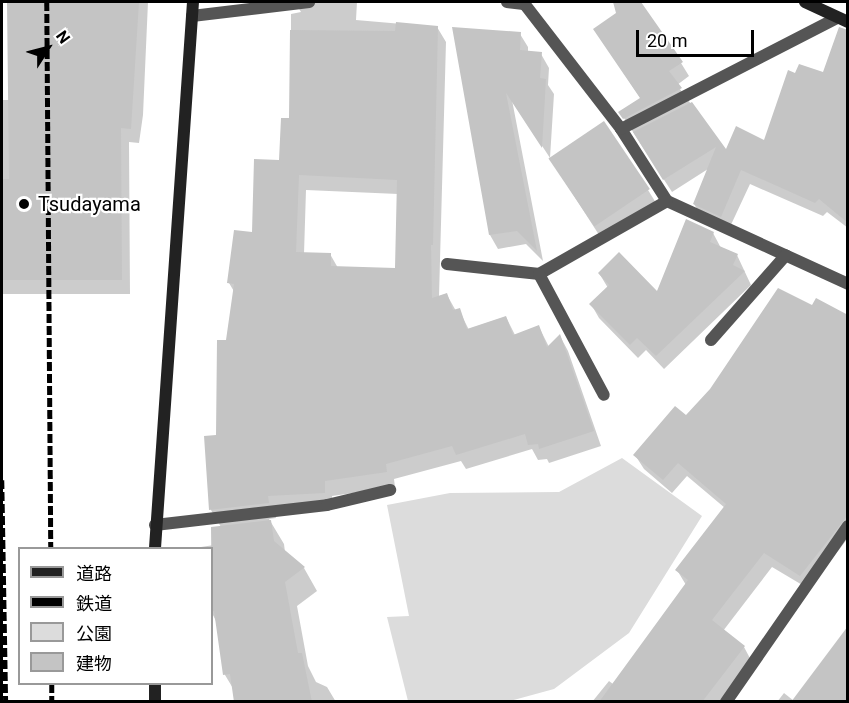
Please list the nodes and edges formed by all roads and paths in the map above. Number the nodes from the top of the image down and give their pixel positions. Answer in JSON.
{"nodes":[{"id":1,"x":193,"y":2,"type":"edge"},
{"id":2,"x":309,"y":2,"type":"edge"},
{"id":3,"x":507,"y":2,"type":"edge"},
{"id":4,"x":805,"y":2,"type":"edge"},
{"id":5,"x":524,"y":3,"type":"edge"},
{"id":6,"x":192,"y":16,"type":"junction"},
{"id":7,"x":842,"y":20,"type":"edge"},
{"id":8,"x":621,"y":129,"type":"junction"},
{"id":9,"x":667,"y":201,"type":"junction"},
{"id":10,"x":786,"y":255,"type":"junction"},
{"id":11,"x":447,"y":264,"type":"dead end"},
{"id":12,"x":539,"y":274,"type":"junction"},
{"id":13,"x":848,"y":284,"type":"edge"},
{"id":14,"x":711,"y":340,"type":"dead end"},
{"id":15,"x":604,"y":394,"type":"dead end"},
{"id":16,"x":390,"y":490,"type":"dead end"},
{"id":17,"x":155,"y":525,"type":"junction"},
{"id":18,"x":848,"y":526,"type":"edge"},
{"id":19,"x":155,"y":547,"type":"edge"},
{"id":20,"x":155,"y":685,"type":"edge"},
{"id":21,"x":155,"y":702,"type":"edge"},
{"id":22,"x":726,"y":702,"type":"edge"}],
"edges":[{"from":1,"to":6,"type":"street"},
{"from":2,"to":6,"type":"street"},
{"from":3,"to":5,"type":"street"},
{"from":4,"to":7,"type":"street"},
{"from":5,"to":8,"type":"street"},
{"from":6,"to":17,"type":"street"},
{"from":7,"to":8,"type":"street"},
{"from":8,"to":9,"type":"street"},
{"from":9,"to":10,"type":"street"},
{"from":9,"to":12,"type":"street"},
{"from":10,"to":13,"type":"street"},
{"from":10,"to":14,"type":"street"},
{"from":11,"to":12,"type":"street"},
{"from":12,"to":15,"type":"street"},
{"from":16,"to":17,"type":"street"},
{"from":17,"to":19,"type":"street"},
{"from":18,"to":22,"type":"street"},
{"from":20,"to":21,"type":"street"}]}
